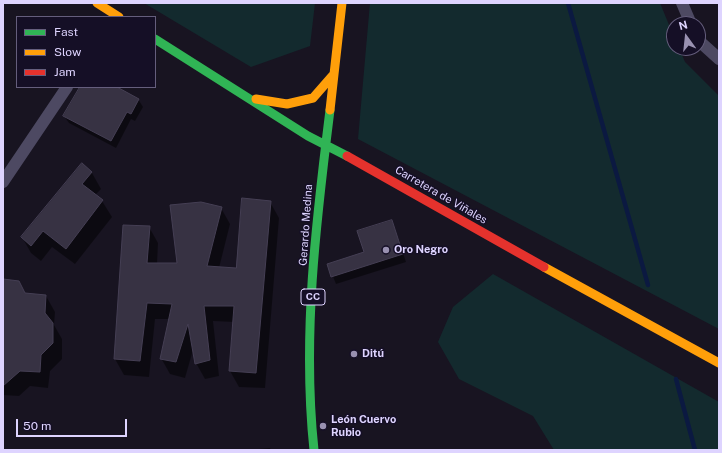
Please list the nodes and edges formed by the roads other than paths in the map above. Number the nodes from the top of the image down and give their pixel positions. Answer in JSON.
{"nodes":[{"id":1,"x":97,"y":3,"type":"edge"},
{"id":2,"x":342,"y":3,"type":"edge"},
{"id":3,"x":682,"y":3,"type":"edge"},
{"id":4,"x":116,"y":16,"type":"edge"},
{"id":5,"x":688,"y":16,"type":"edge"},
{"id":6,"x":156,"y":41,"type":"edge"},
{"id":7,"x":706,"y":47,"type":"edge"},
{"id":8,"x":719,"y":59,"type":"edge"},
{"id":9,"x":334,"y":74,"type":"junction"},
{"id":10,"x":66,"y":88,"type":"edge"},
{"id":11,"x":249,"y":98,"type":"junction"},
{"id":12,"x":326,"y":144,"type":"junction"},
{"id":13,"x":3,"y":182,"type":"edge"},
{"id":14,"x":719,"y":364,"type":"edge"},
{"id":15,"x":314,"y":450,"type":"edge"}],
"edges":[{"from":1,"to":4,"type":"main road"},
{"from":2,"to":9,"type":"main road","name":"Gerardo Medina","number":"CC"},
{"from":3,"to":5,"type":"street"},
{"from":6,"to":11,"type":"main road","name":"Carretera de Viñales"},
{"from":7,"to":8,"type":"street"},
{"from":9,"to":11,"type":"main road"},
{"from":9,"to":12,"type":"main road","name":"Gerardo Medina","number":"CC"},
{"from":10,"to":13,"type":"street"},
{"from":11,"to":12,"type":"main road","name":"Carretera de Viñales"},
{"from":12,"to":14,"type":"main road","name":"Carretera de Viñales"},
{"from":12,"to":15,"type":"main road","name":"Gerardo Medina","number":"CC"}]}
